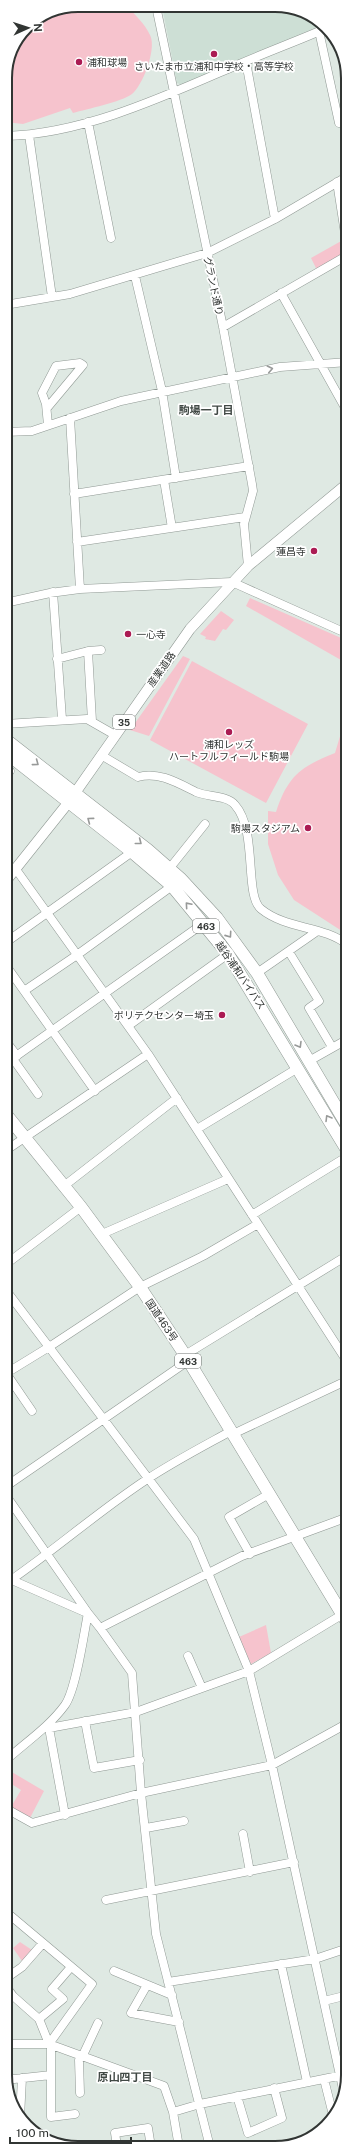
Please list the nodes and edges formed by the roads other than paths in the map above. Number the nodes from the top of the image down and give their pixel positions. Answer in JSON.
{"nodes":[{"id":1,"x":157,"y":12,"type":"edge"},
{"id":2,"x":322,"y":31,"type":"edge"},
{"id":3,"x":324,"y":33,"type":"edge"},
{"id":4,"x":246,"y":62,"type":"junction"},
{"id":5,"x":174,"y":93,"type":"junction"},
{"id":6,"x":88,"y":122,"type":"junction"},
{"id":7,"x":339,"y":123,"type":"dead end"},
{"id":8,"x":29,"y":135,"type":"junction"},
{"id":9,"x":12,"y":136,"type":"edge"},
{"id":10,"x":341,"y":180,"type":"edge"},
{"id":11,"x":337,"y":182,"type":"junction"},
{"id":12,"x":341,"y":208,"type":"edge"},
{"id":13,"x":275,"y":219,"type":"junction"},
{"id":14,"x":112,"y":238,"type":"dead end"},
{"id":15,"x":207,"y":253,"type":"junction"},
{"id":16,"x":341,"y":258,"type":"edge"},
{"id":17,"x":135,"y":276,"type":"junction"},
{"id":18,"x":281,"y":293,"type":"junction"},
{"id":19,"x":52,"y":297,"type":"junction"},
{"id":20,"x":12,"y":304,"type":"edge"},
{"id":21,"x":223,"y":327,"type":"junction"},
{"id":22,"x":341,"y":363,"type":"edge"},
{"id":23,"x":321,"y":364,"type":"junction"},
{"id":24,"x":232,"y":377,"type":"junction"},
{"id":25,"x":162,"y":391,"type":"junction"},
{"id":26,"x":341,"y":400,"type":"edge"},
{"id":27,"x":47,"y":408,"type":"junction"},
{"id":28,"x":70,"y":418,"type":"junction"},
{"id":29,"x":48,"y":426,"type":"junction"},
{"id":30,"x":12,"y":432,"type":"edge"},
{"id":31,"x":249,"y":466,"type":"junction"},
{"id":32,"x":176,"y":478,"type":"junction"},
{"id":33,"x":164,"y":480,"type":"junction"},
{"id":34,"x":341,"y":490,"type":"edge"},
{"id":35,"x":74,"y":494,"type":"junction"},
{"id":36,"x":245,"y":517,"type":"junction"},
{"id":37,"x":172,"y":528,"type":"junction"},
{"id":38,"x":77,"y":542,"type":"junction"},
{"id":39,"x":248,"y":566,"type":"junction"},
{"id":40,"x":232,"y":582,"type":"junction"},
{"id":41,"x":80,"y":589,"type":"junction"},
{"id":42,"x":53,"y":592,"type":"junction"},
{"id":43,"x":12,"y":601,"type":"edge"},
{"id":44,"x":341,"y":631,"type":"edge"},
{"id":45,"x":101,"y":650,"type":"dead end"},
{"id":46,"x":88,"y":651,"type":"junction"},
{"id":47,"x":57,"y":659,"type":"junction"},
{"id":48,"x":62,"y":719,"type":"junction"},
{"id":49,"x":92,"y":721,"type":"junction"},
{"id":50,"x":12,"y":723,"type":"edge"},
{"id":51,"x":115,"y":735,"type":"junction"},
{"id":52,"x":12,"y":744,"type":"edge"},
{"id":53,"x":101,"y":755,"type":"junction"},
{"id":54,"x":12,"y":758,"type":"edge"},
{"id":55,"x":75,"y":792,"type":"junction"},
{"id":56,"x":68,"y":802,"type":"junction"},
{"id":57,"x":205,"y":824,"type":"dead end"},
{"id":58,"x":132,"y":852,"type":"junction"},
{"id":59,"x":15,"y":868,"type":"junction"},
{"id":60,"x":169,"y":869,"type":"junction"},
{"id":61,"x":12,"y":872,"type":"edge"},
{"id":62,"x":172,"y":886,"type":"junction"},
{"id":63,"x":47,"y":912,"type":"junction"},
{"id":64,"x":204,"y":923,"type":"junction"},
{"id":65,"x":316,"y":932,"type":"junction"},
{"id":66,"x":12,"y":938,"type":"edge"},
{"id":67,"x":341,"y":940,"type":"edge"},
{"id":68,"x":289,"y":952,"type":"junction"},
{"id":69,"x":228,"y":954,"type":"junction"},
{"id":70,"x":77,"y":955,"type":"junction"},
{"id":71,"x":257,"y":973,"type":"junction"},
{"id":72,"x":12,"y":974,"type":"edge"},
{"id":73,"x":24,"y":991,"type":"junction"},
{"id":74,"x":105,"y":994,"type":"junction"},
{"id":75,"x":128,"y":1026,"type":"junction"},
{"id":76,"x":53,"y":1032,"type":"junction"},
{"id":77,"x":341,"y":1042,"type":"edge"},
{"id":78,"x":332,"y":1047,"type":"junction"},
{"id":79,"x":12,"y":1052,"type":"edge"},
{"id":80,"x":148,"y":1054,"type":"junction"},
{"id":81,"x":15,"y":1057,"type":"junction"},
{"id":82,"x":12,"y":1059,"type":"edge"},
{"id":83,"x":309,"y":1061,"type":"junction"},
{"id":84,"x":298,"y":1068,"type":"junction"},
{"id":85,"x":95,"y":1091,"type":"junction"},
{"id":86,"x":38,"y":1094,"type":"dead end"},
{"id":87,"x":177,"y":1098,"type":"junction"},
{"id":88,"x":341,"y":1114,"type":"edge"},
{"id":89,"x":12,"y":1122,"type":"edge"},
{"id":90,"x":197,"y":1129,"type":"junction"},
{"id":91,"x":25,"y":1138,"type":"junction"},
{"id":92,"x":341,"y":1140,"type":"edge"},
{"id":93,"x":12,"y":1146,"type":"edge"},
{"id":94,"x":341,"y":1160,"type":"edge"},
{"id":95,"x":228,"y":1180,"type":"junction"},
{"id":96,"x":64,"y":1186,"type":"junction"},
{"id":97,"x":82,"y":1207,"type":"junction"},
{"id":98,"x":252,"y":1215,"type":"junction"},
{"id":99,"x":258,"y":1224,"type":"junction"},
{"id":100,"x":102,"y":1234,"type":"junction"},
{"id":101,"x":341,"y":1259,"type":"edge"},
{"id":102,"x":12,"y":1260,"type":"edge"},
{"id":103,"x":298,"y":1285,"type":"junction"},
{"id":104,"x":140,"y":1287,"type":"junction"},
{"id":105,"x":12,"y":1298,"type":"edge"},
{"id":106,"x":49,"y":1347,"type":"junction"},
{"id":107,"x":341,"y":1352,"type":"edge"},
{"id":108,"x":187,"y":1358,"type":"junction"},
{"id":109,"x":12,"y":1370,"type":"edge"},
{"id":110,"x":12,"y":1383,"type":"edge"},
{"id":111,"x":341,"y":1383,"type":"edge"},
{"id":112,"x":32,"y":1411,"type":"dead end"},
{"id":113,"x":104,"y":1420,"type":"junction"},
{"id":114,"x":232,"y":1433,"type":"junction"},
{"id":115,"x":147,"y":1479,"type":"junction"},
{"id":116,"x":12,"y":1482,"type":"edge"},
{"id":117,"x":269,"y":1494,"type":"junction"},
{"id":118,"x":12,"y":1504,"type":"edge"},
{"id":119,"x":341,"y":1520,"type":"edge"},
{"id":120,"x":295,"y":1538,"type":"junction"},
{"id":121,"x":48,"y":1554,"type":"junction"},
{"id":122,"x":250,"y":1554,"type":"junction"},
{"id":123,"x":208,"y":1575,"type":"junction"},
{"id":124,"x":12,"y":1576,"type":"edge"},
{"id":125,"x":12,"y":1580,"type":"edge"},
{"id":126,"x":341,"y":1608,"type":"edge"},
{"id":127,"x":88,"y":1613,"type":"junction"},
{"id":128,"x":341,"y":1619,"type":"edge"},
{"id":129,"x":100,"y":1628,"type":"junction"},
{"id":130,"x":188,"y":1656,"type":"dead end"},
{"id":131,"x":249,"y":1671,"type":"junction"},
{"id":132,"x":202,"y":1688,"type":"junction"},
{"id":133,"x":136,"y":1712,"type":"junction"},
{"id":134,"x":85,"y":1721,"type":"junction"},
{"id":135,"x":48,"y":1727,"type":"junction"},
{"id":136,"x":341,"y":1727,"type":"edge"},
{"id":137,"x":12,"y":1755,"type":"edge"},
{"id":138,"x":140,"y":1760,"type":"junction"},
{"id":139,"x":272,"y":1765,"type":"junction"},
{"id":140,"x":142,"y":1794,"type":"junction"},
{"id":141,"x":12,"y":1812,"type":"edge"},
{"id":142,"x":65,"y":1814,"type":"junction"},
{"id":143,"x":184,"y":1821,"type":"dead end"},
{"id":144,"x":146,"y":1828,"type":"junction"},
{"id":145,"x":243,"y":1834,"type":"dead end"},
{"id":146,"x":294,"y":1862,"type":"junction"},
{"id":147,"x":250,"y":1872,"type":"junction"},
{"id":148,"x":152,"y":1892,"type":"junction"},
{"id":149,"x":106,"y":1900,"type":"dead end"},
{"id":150,"x":12,"y":1917,"type":"edge"},
{"id":151,"x":43,"y":1943,"type":"junction"},
{"id":152,"x":341,"y":1950,"type":"edge"},
{"id":153,"x":315,"y":1959,"type":"junction"},
{"id":154,"x":282,"y":1964,"type":"junction"},
{"id":155,"x":71,"y":1967,"type":"junction"},
{"id":156,"x":114,"y":1971,"type":"dead end"},
{"id":157,"x":12,"y":1974,"type":"edge"},
{"id":158,"x":168,"y":1982,"type":"junction"},
{"id":159,"x":147,"y":1985,"type":"junction"},
{"id":160,"x":172,"y":1995,"type":"junction"},
{"id":161,"x":341,"y":1997,"type":"edge"},
{"id":162,"x":12,"y":1998,"type":"edge"},
{"id":163,"x":324,"y":2001,"type":"junction"},
{"id":164,"x":39,"y":2019,"type":"junction"},
{"id":165,"x":178,"y":2022,"type":"junction"},
{"id":166,"x":98,"y":2023,"type":"dead end"},
{"id":167,"x":12,"y":2044,"type":"edge"},
{"id":168,"x":50,"y":2045,"type":"junction"},
{"id":169,"x":83,"y":2055,"type":"junction"},
{"id":170,"x":51,"y":2075,"type":"junction"},
{"id":171,"x":339,"y":2076,"type":"junction"},
{"id":172,"x":22,"y":2078,"type":"junction"},
{"id":173,"x":12,"y":2079,"type":"edge"},
{"id":174,"x":324,"y":2079,"type":"junction"},
{"id":175,"x":341,"y":2081,"type":"edge"},
{"id":176,"x":307,"y":2082,"type":"junction"},
{"id":177,"x":274,"y":2088,"type":"junction"},
{"id":178,"x":80,"y":2094,"type":"dead end"},
{"id":179,"x":237,"y":2096,"type":"junction"},
{"id":180,"x":200,"y":2104,"type":"junction"},
{"id":181,"x":21,"y":2107,"type":"edge"},
{"id":182,"x":331,"y":2109,"type":"edge"},
{"id":183,"x":173,"y":2112,"type":"junction"},
{"id":184,"x":75,"y":2114,"type":"dead end"},
{"id":185,"x":116,"y":2141,"type":"edge"},
{"id":186,"x":150,"y":2141,"type":"edge"},
{"id":187,"x":178,"y":2141,"type":"edge"},
{"id":188,"x":209,"y":2141,"type":"edge"}],
"edges":[{"from":1,"to":5,"type":"street","name":"グランド通り"},
{"from":2,"to":4,"type":"street"},
{"from":3,"to":7,"type":"street"},
{"from":4,"to":5,"type":"street"},
{"from":4,"to":13,"type":"street"},
{"from":5,"to":6,"type":"street"},
{"from":5,"to":15,"type":"street","name":"グランド通り"},
{"from":6,"to":8,"type":"street"},
{"from":6,"to":14,"type":"street"},
{"from":8,"to":9,"type":"street"},
{"from":8,"to":19,"type":"street"},
{"from":10,"to":11,"type":"street"},
{"from":11,"to":12,"type":"street"},
{"from":11,"to":13,"type":"street"},
{"from":13,"to":15,"type":"street"},
{"from":15,"to":17,"type":"street"},
{"from":15,"to":21,"type":"street","name":"グランド通り"},
{"from":16,"to":18,"type":"street"},
{"from":17,"to":19,"type":"street"},
{"from":17,"to":25,"type":"street"},
{"from":18,"to":21,"type":"street"},
{"from":18,"to":23,"type":"street"},
{"from":19,"to":20,"type":"street"},
{"from":21,"to":24,"type":"street","name":"グランド通り"},
{"from":22,"to":23,"type":"street"},
{"from":24,"to":23,"type":"street","one_way":true},
{"from":23,"to":26,"type":"street"},
{"from":24,"to":25,"type":"street"},
{"from":24,"to":31,"type":"street","name":"グランド通り"},
{"from":25,"to":28,"type":"street"},
{"from":25,"to":32,"type":"street"},
{"from":27,"to":27,"type":"street"},
{"from":27,"to":29,"type":"street"},
{"from":28,"to":29,"type":"street"},
{"from":28,"to":35,"type":"street"},
{"from":29,"to":30,"type":"street"},
{"from":31,"to":32,"type":"street"},
{"from":31,"to":36,"type":"street","name":"グランド通り"},
{"from":32,"to":33,"type":"street"},
{"from":33,"to":35,"type":"street"},
{"from":33,"to":37,"type":"street"},
{"from":34,"to":39,"type":"main road","name":"産業道路","number":"35"},
{"from":35,"to":38,"type":"street"},
{"from":36,"to":37,"type":"street"},
{"from":36,"to":39,"type":"street","name":"グランド通り"},
{"from":37,"to":38,"type":"street"},
{"from":38,"to":41,"type":"street"},
{"from":39,"to":40,"type":"main road","name":"産業道路","number":"35"},
{"from":40,"to":41,"type":"street"},
{"from":40,"to":44,"type":"street"},
{"from":40,"to":51,"type":"main road","name":"産業道路","number":"35"},
{"from":41,"to":42,"type":"street"},
{"from":42,"to":43,"type":"street"},
{"from":42,"to":47,"type":"street"},
{"from":45,"to":46,"type":"street"},
{"from":46,"to":47,"type":"street"},
{"from":46,"to":49,"type":"street"},
{"from":47,"to":48,"type":"street"},
{"from":48,"to":49,"type":"street"},
{"from":48,"to":50,"type":"street"},
{"from":49,"to":51,"type":"street"},
{"from":51,"to":53,"type":"main road","name":"産業道路","number":"35"},
{"from":52,"to":55,"type":"highway","name":"越谷浦和バイパス","number":"463","one_way":true},
{"from":53,"to":55,"type":"main road","name":"産業道路","number":"35"},
{"from":53,"to":65,"type":"street"},
{"from":54,"to":56,"type":"highway","name":"越谷浦和バイパス","number":"463"},
{"from":55,"to":56,"type":"main road","name":"産業道路","number":"35"},
{"from":55,"to":60,"type":"highway","name":"越谷浦和バイパス","number":"463","one_way":true},
{"from":58,"to":56,"type":"highway","name":"越谷浦和バイパス","number":"463","one_way":true},
{"from":56,"to":59,"type":"main road","name":"産業道路","number":"35"},
{"from":57,"to":60,"type":"street"},
{"from":58,"to":62,"type":"highway","name":"越谷浦和バイパス","number":"463"},
{"from":58,"to":63,"type":"street"},
{"from":59,"to":61,"type":"main road","name":"産業道路","number":"35"},
{"from":59,"to":63,"type":"street"},
{"from":60,"to":71,"type":"highway","name":"越谷浦和バイパス","number":"463","one_way":true},
{"from":64,"to":62,"type":"highway","name":"越谷浦和バイパス","number":"463","one_way":true},
{"from":62,"to":70,"type":"street"},
{"from":63,"to":66,"type":"street"},
{"from":63,"to":70,"type":"street"},
{"from":64,"to":69,"type":"highway","name":"越谷浦和バイパス","number":"463"},
{"from":64,"to":74,"type":"street"},
{"from":65,"to":67,"type":"street"},
{"from":65,"to":68,"type":"street"},
{"from":68,"to":71,"type":"street"},
{"from":68,"to":78,"type":"street"},
{"from":69,"to":75,"type":"street"},
{"from":69,"to":84,"type":"highway","name":"越谷浦和バイパス","number":"463"},
{"from":70,"to":73,"type":"street"},
{"from":70,"to":74,"type":"street"},
{"from":71,"to":83,"type":"highway","name":"越谷浦和バイパス","number":"463","one_way":true},
{"from":72,"to":73,"type":"street"},
{"from":73,"to":76,"type":"street"},
{"from":74,"to":75,"type":"street"},
{"from":74,"to":76,"type":"street"},
{"from":75,"to":80,"type":"street"},
{"from":76,"to":81,"type":"street"},
{"from":76,"to":85,"type":"street"},
{"from":77,"to":78,"type":"street"},
{"from":78,"to":83,"type":"street"},
{"from":79,"to":81,"type":"street"},
{"from":80,"to":85,"type":"street"},
{"from":80,"to":87,"type":"street"},
{"from":81,"to":82,"type":"street"},
{"from":81,"to":86,"type":"street"},
{"from":83,"to":88,"type":"highway","name":"越谷浦和バイパス","number":"463"},
{"from":84,"to":90,"type":"street"},
{"from":92,"to":84,"type":"highway","name":"越谷浦和バイパス","number":"463","one_way":true},
{"from":85,"to":91,"type":"street"},
{"from":87,"to":90,"type":"street"},
{"from":87,"to":96,"type":"street"},
{"from":89,"to":91,"type":"highway","name":"国道463号","number":"463"},
{"from":90,"to":95,"type":"street"},
{"from":91,"to":93,"type":"street"},
{"from":91,"to":96,"type":"highway","name":"国道463号","number":"463"},
{"from":94,"to":98,"type":"street"},
{"from":95,"to":98,"type":"street"},
{"from":95,"to":100,"type":"street"},
{"from":96,"to":97,"type":"highway","name":"国道463号","number":"463"},
{"from":97,"to":100,"type":"highway","name":"国道463号","number":"463"},
{"from":97,"to":102,"type":"street"},
{"from":98,"to":99,"type":"street"},
{"from":99,"to":103,"type":"street"},
{"from":99,"to":104,"type":"street"},
{"from":100,"to":104,"type":"highway","name":"国道463号","number":"463"},
{"from":101,"to":103,"type":"street"},
{"from":103,"to":107,"type":"street"},
{"from":103,"to":108,"type":"street"},
{"from":104,"to":106,"type":"street"},
{"from":104,"to":108,"type":"highway","name":"国道463号","number":"463"},
{"from":105,"to":106,"type":"street"},
{"from":106,"to":109,"type":"street"},
{"from":106,"to":113,"type":"street"},
{"from":108,"to":113,"type":"street"},
{"from":108,"to":114,"type":"highway","name":"国道463号","number":"463"},
{"from":110,"to":112,"type":"street"},
{"from":111,"to":114,"type":"street"},
{"from":113,"to":115,"type":"street"},
{"from":113,"to":116,"type":"street"},
{"from":114,"to":115,"type":"street"},
{"from":114,"to":117,"type":"highway","name":"国道463号","number":"463"},
{"from":115,"to":121,"type":"street"},
{"from":115,"to":123,"type":"street"},
{"from":117,"to":120,"type":"highway","name":"国道463号","number":"463"},
{"from":117,"to":122,"type":"street"},
{"from":118,"to":121,"type":"street"},
{"from":119,"to":120,"type":"street"},
{"from":120,"to":122,"type":"street"},
{"from":120,"to":126,"type":"highway","name":"国道463号","number":"463"},
{"from":121,"to":124,"type":"street"},
{"from":121,"to":127,"type":"street"},
{"from":122,"to":123,"type":"street"},
{"from":123,"to":129,"type":"street"},
{"from":123,"to":131,"type":"street"},
{"from":125,"to":127,"type":"street"},
{"from":127,"to":129,"type":"street"},
{"from":127,"to":135,"type":"street"},
{"from":128,"to":131,"type":"street"},
{"from":129,"to":133,"type":"street"},
{"from":130,"to":132,"type":"street"},
{"from":131,"to":132,"type":"street"},
{"from":131,"to":139,"type":"street"},
{"from":132,"to":133,"type":"street"},
{"from":133,"to":134,"type":"street"},
{"from":133,"to":138,"type":"street"},
{"from":134,"to":135,"type":"street"},
{"from":134,"to":138,"type":"street"},
{"from":135,"to":137,"type":"street"},
{"from":135,"to":142,"type":"street"},
{"from":136,"to":139,"type":"street"},
{"from":138,"to":140,"type":"street"},
{"from":139,"to":140,"type":"street"},
{"from":139,"to":146,"type":"street"},
{"from":140,"to":142,"type":"street"},
{"from":140,"to":144,"type":"street"},
{"from":141,"to":142,"type":"street"},
{"from":143,"to":144,"type":"street"},
{"from":144,"to":148,"type":"street"},
{"from":145,"to":147,"type":"street"},
{"from":146,"to":147,"type":"street"},
{"from":146,"to":153,"type":"street"},
{"from":147,"to":148,"type":"street"},
{"from":148,"to":149,"type":"street"},
{"from":148,"to":158,"type":"street"},
{"from":150,"to":151,"type":"street"},
{"from":151,"to":155,"type":"street"},
{"from":151,"to":157,"type":"street"},
{"from":152,"to":153,"type":"street"},
{"from":153,"to":154,"type":"street"},
{"from":153,"to":163,"type":"street"},
{"from":154,"to":158,"type":"street"},
{"from":154,"to":176,"type":"street"},
{"from":155,"to":164,"type":"street"},
{"from":155,"to":168,"type":"street"},
{"from":156,"to":159,"type":"street"},
{"from":158,"to":160,"type":"street"},
{"from":159,"to":160,"type":"street"},
{"from":159,"to":165,"type":"street"},
{"from":160,"to":165,"type":"street"},
{"from":161,"to":163,"type":"street"},
{"from":162,"to":164,"type":"street"},
{"from":163,"to":171,"type":"street"},
{"from":164,"to":168,"type":"street"},
{"from":165,"to":180,"type":"street"},
{"from":166,"to":169,"type":"street"},
{"from":167,"to":168,"type":"street"},
{"from":168,"to":169,"type":"street"},
{"from":168,"to":170,"type":"street"},
{"from":169,"to":178,"type":"street"},
{"from":169,"to":183,"type":"street"},
{"from":170,"to":172,"type":"street"},
{"from":170,"to":184,"type":"street"},
{"from":171,"to":174,"type":"street"},
{"from":171,"to":175,"type":"street"},
{"from":172,"to":173,"type":"street"},
{"from":172,"to":181,"type":"street"},
{"from":174,"to":176,"type":"street"},
{"from":174,"to":182,"type":"street"},
{"from":176,"to":177,"type":"street"},
{"from":177,"to":179,"type":"street"},
{"from":177,"to":179,"type":"street"},
{"from":179,"to":180,"type":"street"},
{"from":180,"to":183,"type":"street"},
{"from":180,"to":188,"type":"street"},
{"from":183,"to":187,"type":"street"},
{"from":185,"to":186,"type":"street"}]}
